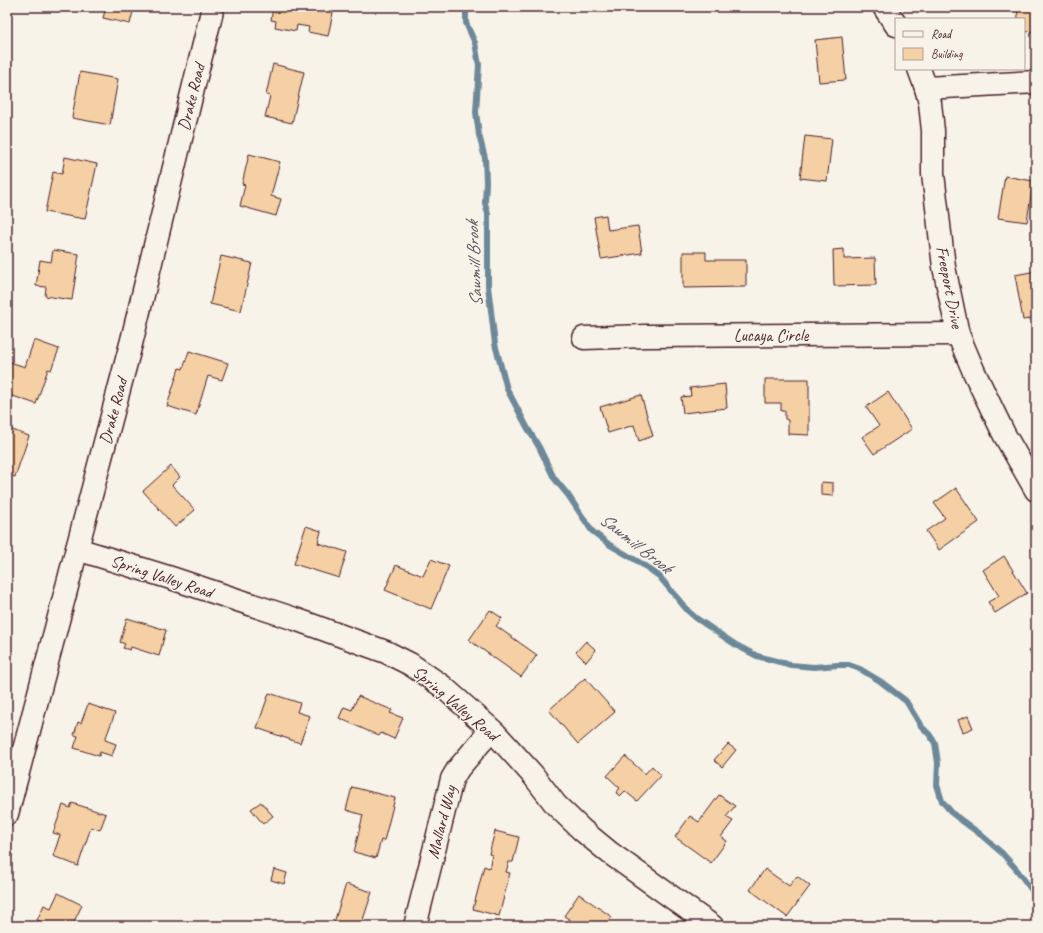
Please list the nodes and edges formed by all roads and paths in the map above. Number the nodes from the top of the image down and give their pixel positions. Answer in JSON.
{"nodes":[{"id":1,"x":213,"y":7,"type":"edge"},
{"id":2,"x":884,"y":7,"type":"edge"},
{"id":3,"x":895,"y":24,"type":"edge"},
{"id":4,"x":922,"y":78,"type":"edge"},
{"id":5,"x":1036,"y":82,"type":"edge"},
{"id":6,"x":958,"y":334,"type":"junction"},
{"id":7,"x":584,"y":338,"type":"dead end"},
{"id":8,"x":1036,"y":490,"type":"edge"},
{"id":9,"x":76,"y":549,"type":"junction"},
{"id":10,"x":491,"y":730,"type":"junction"},
{"id":11,"x":7,"y":814,"type":"edge"},
{"id":12,"x":415,"y":926,"type":"edge"},
{"id":13,"x":712,"y":926,"type":"edge"}],
"edges":[{"from":1,"to":9,"type":"street","name":"Drake Road"},
{"from":2,"to":3,"type":"street"},
{"from":4,"to":5,"type":"street"},
{"from":4,"to":6,"type":"street","name":"Freeport Drive"},
{"from":6,"to":7,"type":"street","name":"Lucaya Circle"},
{"from":6,"to":8,"type":"street","name":"Freeport Drive"},
{"from":9,"to":10,"type":"street","name":"Spring Valley Road"},
{"from":9,"to":11,"type":"street","name":"Drake Road"},
{"from":10,"to":12,"type":"street","name":"Mallard Way"},
{"from":10,"to":13,"type":"street","name":"Spring Valley Road"}]}
